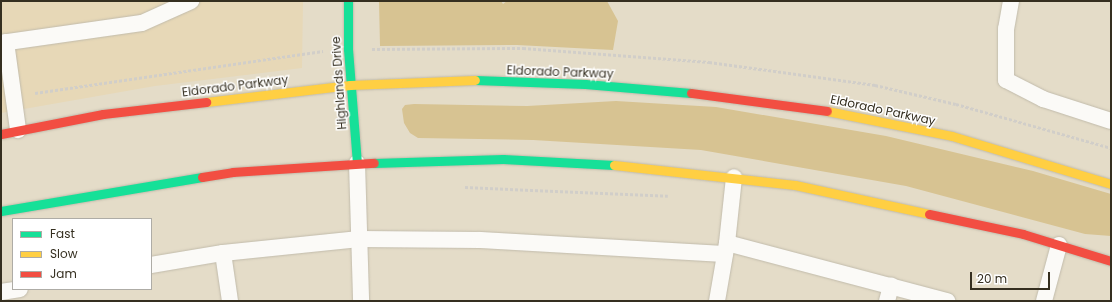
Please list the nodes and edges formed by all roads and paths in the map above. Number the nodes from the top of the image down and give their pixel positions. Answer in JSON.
{"nodes":[{"id":1,"x":191,"y":1,"type":"edge"},
{"id":2,"x":348,"y":1,"type":"edge"},
{"id":3,"x":1011,"y":1,"type":"edge"},
{"id":4,"x":4,"y":43,"type":"edge"},
{"id":5,"x":350,"y":85,"type":"junction"},
{"id":6,"x":1111,"y":121,"type":"edge"},
{"id":7,"x":18,"y":130,"type":"junction"},
{"id":8,"x":1,"y":134,"type":"edge"},
{"id":9,"x":357,"y":163,"type":"junction"},
{"id":10,"x":734,"y":178,"type":"junction"},
{"id":11,"x":1111,"y":184,"type":"edge"},
{"id":12,"x":462,"y":187,"type":"dead end"},
{"id":13,"x":672,"y":196,"type":"dead end"},
{"id":14,"x":1,"y":211,"type":"edge"},
{"id":15,"x":359,"y":239,"type":"junction"},
{"id":16,"x":1059,"y":245,"type":"junction"},
{"id":17,"x":726,"y":249,"type":"junction"},
{"id":18,"x":223,"y":253,"type":"junction"},
{"id":19,"x":1111,"y":261,"type":"edge"},
{"id":20,"x":152,"y":265,"type":"edge"},
{"id":21,"x":14,"y":290,"type":"edge"},
{"id":22,"x":1,"y":292,"type":"edge"},
{"id":23,"x":889,"y":294,"type":"edge"},
{"id":24,"x":230,"y":301,"type":"edge"},
{"id":25,"x":361,"y":301,"type":"edge"},
{"id":26,"x":717,"y":301,"type":"edge"},
{"id":27,"x":947,"y":301,"type":"edge"},
{"id":28,"x":1044,"y":301,"type":"edge"}],
"edges":[{"from":1,"to":4,"type":"lane"},
{"from":2,"to":5,"type":"main road","name":"Highlands Drive"},
{"from":3,"to":6,"type":"lane"},
{"from":4,"to":7,"type":"lane"},
{"from":5,"to":7,"type":"main road","name":"Eldorado Parkway"},
{"from":5,"to":9,"type":"main road","name":"Highlands Drive"},
{"from":5,"to":11,"type":"main road","name":"Eldorado Parkway"},
{"from":7,"to":8,"type":"main road","name":"Eldorado Parkway"},
{"from":9,"to":10,"type":"main road"},
{"from":9,"to":14,"type":"main road"},
{"from":9,"to":15,"type":"lane"},
{"from":10,"to":16,"type":"main road"},
{"from":10,"to":17,"type":"lane"},
{"from":12,"to":13,"type":"path"},
{"from":15,"to":17,"type":"lane"},
{"from":15,"to":18,"type":"lane"},
{"from":15,"to":25,"type":"lane"},
{"from":16,"to":19,"type":"main road"},
{"from":16,"to":28,"type":"lane"},
{"from":17,"to":23,"type":"lane"},
{"from":17,"to":26,"type":"lane"},
{"from":18,"to":20,"type":"lane"},
{"from":18,"to":24,"type":"lane"},
{"from":21,"to":22,"type":"lane"},
{"from":23,"to":27,"type":"lane"}]}
